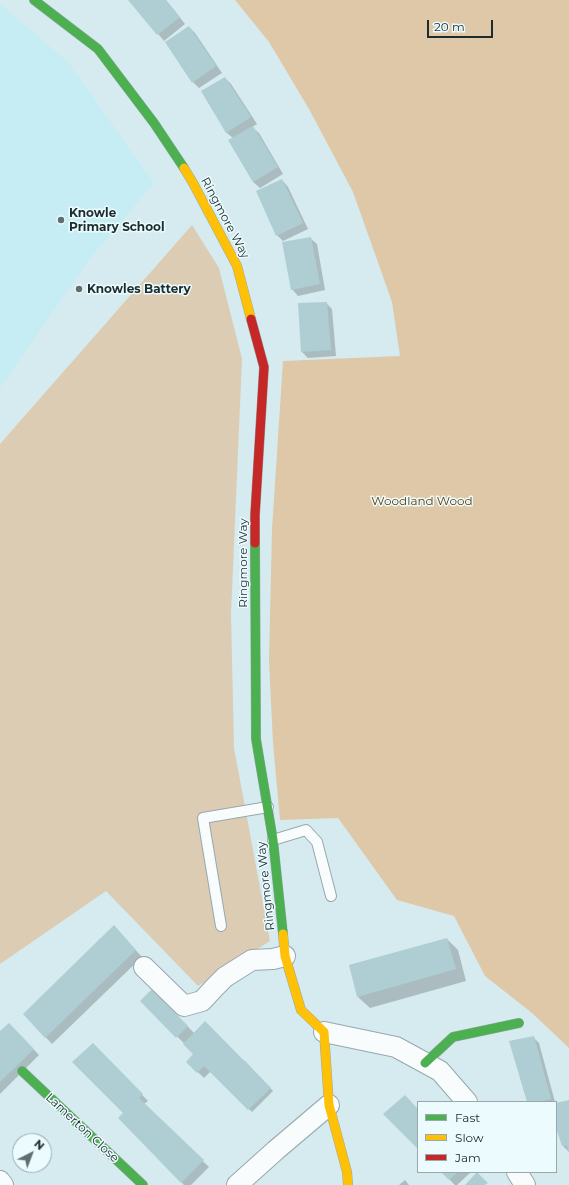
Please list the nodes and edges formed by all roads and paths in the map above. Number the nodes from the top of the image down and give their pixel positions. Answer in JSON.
{"nodes":[{"id":1,"x":34,"y":0,"type":"edge"},
{"id":2,"x":268,"y":807,"type":"junction"},
{"id":3,"x":274,"y":840,"type":"junction"},
{"id":4,"x":331,"y":896,"type":"dead end"},
{"id":5,"x":221,"y":926,"type":"dead end"},
{"id":6,"x":285,"y":956,"type":"junction"},
{"id":7,"x":144,"y":967,"type":"dead end"},
{"id":8,"x":519,"y":1023,"type":"dead end"},
{"id":9,"x":324,"y":1032,"type":"junction"},
{"id":10,"x":425,"y":1062,"type":"junction"},
{"id":11,"x":22,"y":1071,"type":"dead end"},
{"id":12,"x":466,"y":1101,"type":"edge"},
{"id":13,"x":329,"y":1105,"type":"junction"},
{"id":14,"x":518,"y":1173,"type":"edge"},
{"id":15,"x":0,"y":1181,"type":"edge"},
{"id":16,"x":4,"y":1185,"type":"edge"},
{"id":17,"x":143,"y":1185,"type":"edge"},
{"id":18,"x":237,"y":1185,"type":"edge"},
{"id":19,"x":348,"y":1185,"type":"edge"},
{"id":20,"x":525,"y":1185,"type":"edge"}],
"edges":[{"from":1,"to":2,"type":"street","name":"Ringmore Way"},
{"from":2,"to":3,"type":"street","name":"Ringmore Way"},
{"from":2,"to":5,"type":"lane"},
{"from":3,"to":4,"type":"lane"},
{"from":3,"to":6,"type":"street","name":"Ringmore Way"},
{"from":6,"to":7,"type":"street"},
{"from":6,"to":9,"type":"street","name":"Ringmore Way"},
{"from":8,"to":10,"type":"street"},
{"from":9,"to":10,"type":"street"},
{"from":9,"to":13,"type":"street"},
{"from":10,"to":12,"type":"street"},
{"from":11,"to":17,"type":"street","name":"Lamerton Close"},
{"from":13,"to":18,"type":"street"},
{"from":13,"to":19,"type":"street"},
{"from":14,"to":20,"type":"street"},
{"from":15,"to":16,"type":"street"}]}
